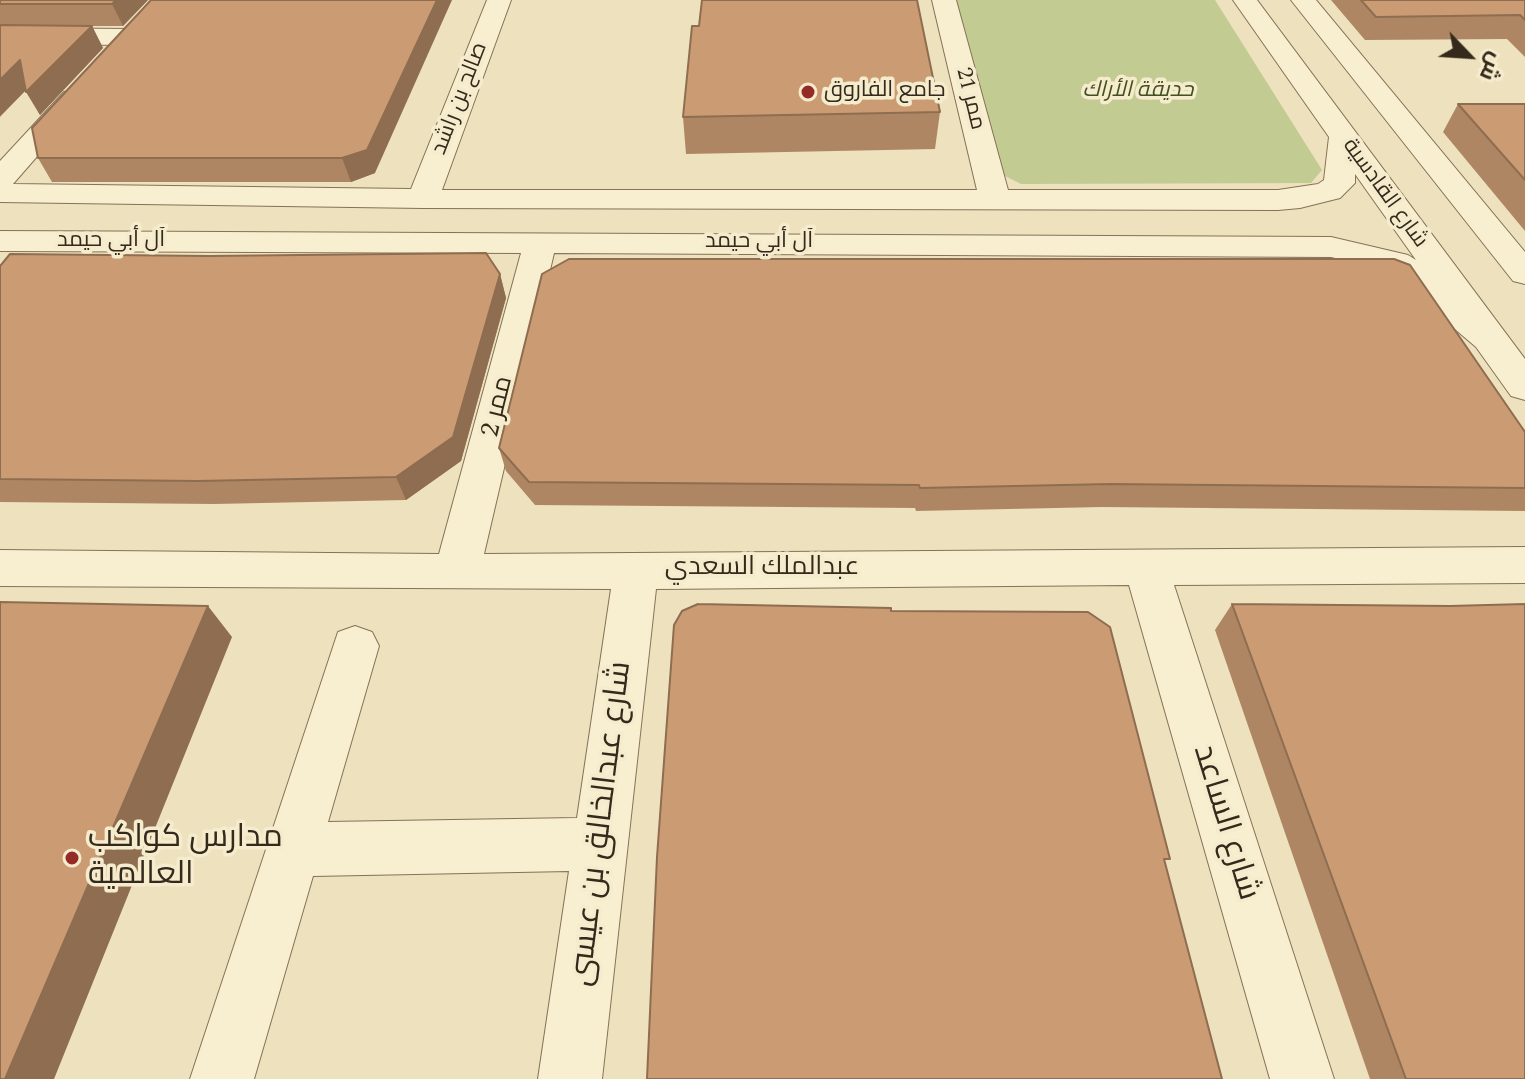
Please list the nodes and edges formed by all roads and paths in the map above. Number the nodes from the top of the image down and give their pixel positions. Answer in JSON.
{"nodes":[{"id":1,"x":499,"y":0,"type":"edge"},
{"id":2,"x":944,"y":0,"type":"edge"},
{"id":3,"x":1245,"y":0,"type":"edge"},
{"id":4,"x":1303,"y":0,"type":"edge"},
{"id":5,"x":0,"y":36,"type":"edge"},
{"id":6,"x":110,"y":59,"type":"edge"},
{"id":7,"x":90,"y":81,"type":"edge"},
{"id":8,"x":1344,"y":137,"type":"junction"},
{"id":9,"x":0,"y":179,"type":"edge"},
{"id":10,"x":0,"y":193,"type":"edge"},
{"id":11,"x":423,"y":199,"type":"junction"},
{"id":12,"x":995,"y":199,"type":"junction"},
{"id":13,"x":0,"y":241,"type":"edge"},
{"id":14,"x":540,"y":243,"type":"junction"},
{"id":15,"x":1525,"y":274,"type":"edge"},
{"id":16,"x":1489,"y":338,"type":"junction"},
{"id":17,"x":1525,"y":387,"type":"edge"},
{"id":18,"x":1525,"y":565,"type":"edge"},
{"id":19,"x":1146,"y":567,"type":"junction"},
{"id":20,"x":0,"y":568,"type":"edge"},
{"id":21,"x":636,"y":569,"type":"junction"},
{"id":22,"x":457,"y":572,"type":"junction"},
{"id":23,"x":355,"y":646,"type":"dead end"},
{"id":24,"x":600,"y":844,"type":"junction"},
{"id":25,"x":293,"y":849,"type":"junction"},
{"id":26,"x":222,"y":1079,"type":"edge"},
{"id":27,"x":570,"y":1079,"type":"edge"},
{"id":28,"x":1302,"y":1079,"type":"edge"}],
"edges":[{"from":1,"to":11,"type":"street","name":"صالح بن راشد"},
{"from":2,"to":12,"type":"street","name":"ممر 21"},
{"from":3,"to":8,"type":"street","name":"شارع القادسية"},
{"from":4,"to":15,"type":"street"},
{"from":5,"to":6,"type":"street"},
{"from":7,"to":9,"type":"street"},
{"from":8,"to":12,"type":"street","name":"آل أبي حيمد"},
{"from":8,"to":16,"type":"street","name":"شارع القادسية"},
{"from":10,"to":11,"type":"street","name":"آل أبي حيمد"},
{"from":11,"to":12,"type":"street","name":"آل أبي حيمد"},
{"from":13,"to":14,"type":"street","name":"آل أبي حيمد"},
{"from":14,"to":16,"type":"street","name":"آل أبي حيمد"},
{"from":14,"to":22,"type":"street","name":"ممر 2"},
{"from":16,"to":17,"type":"street","name":"شارع القادسية"},
{"from":18,"to":19,"type":"street","name":"عبدالملك السعدي"},
{"from":19,"to":21,"type":"street","name":"عبدالملك السعدي"},
{"from":19,"to":28,"type":"street","name":"شارع الساعد"},
{"from":20,"to":22,"type":"street","name":"عبدالملك السعدي"},
{"from":21,"to":22,"type":"street","name":"عبدالملك السعدي"},
{"from":21,"to":24,"type":"street","name":"شارع عبدالخالق بن عيسى"},
{"from":23,"to":25,"type":"street"},
{"from":24,"to":25,"type":"street"},
{"from":24,"to":27,"type":"street","name":"شارع عبدالخالق بن عيسى"},
{"from":25,"to":26,"type":"street"}]}
